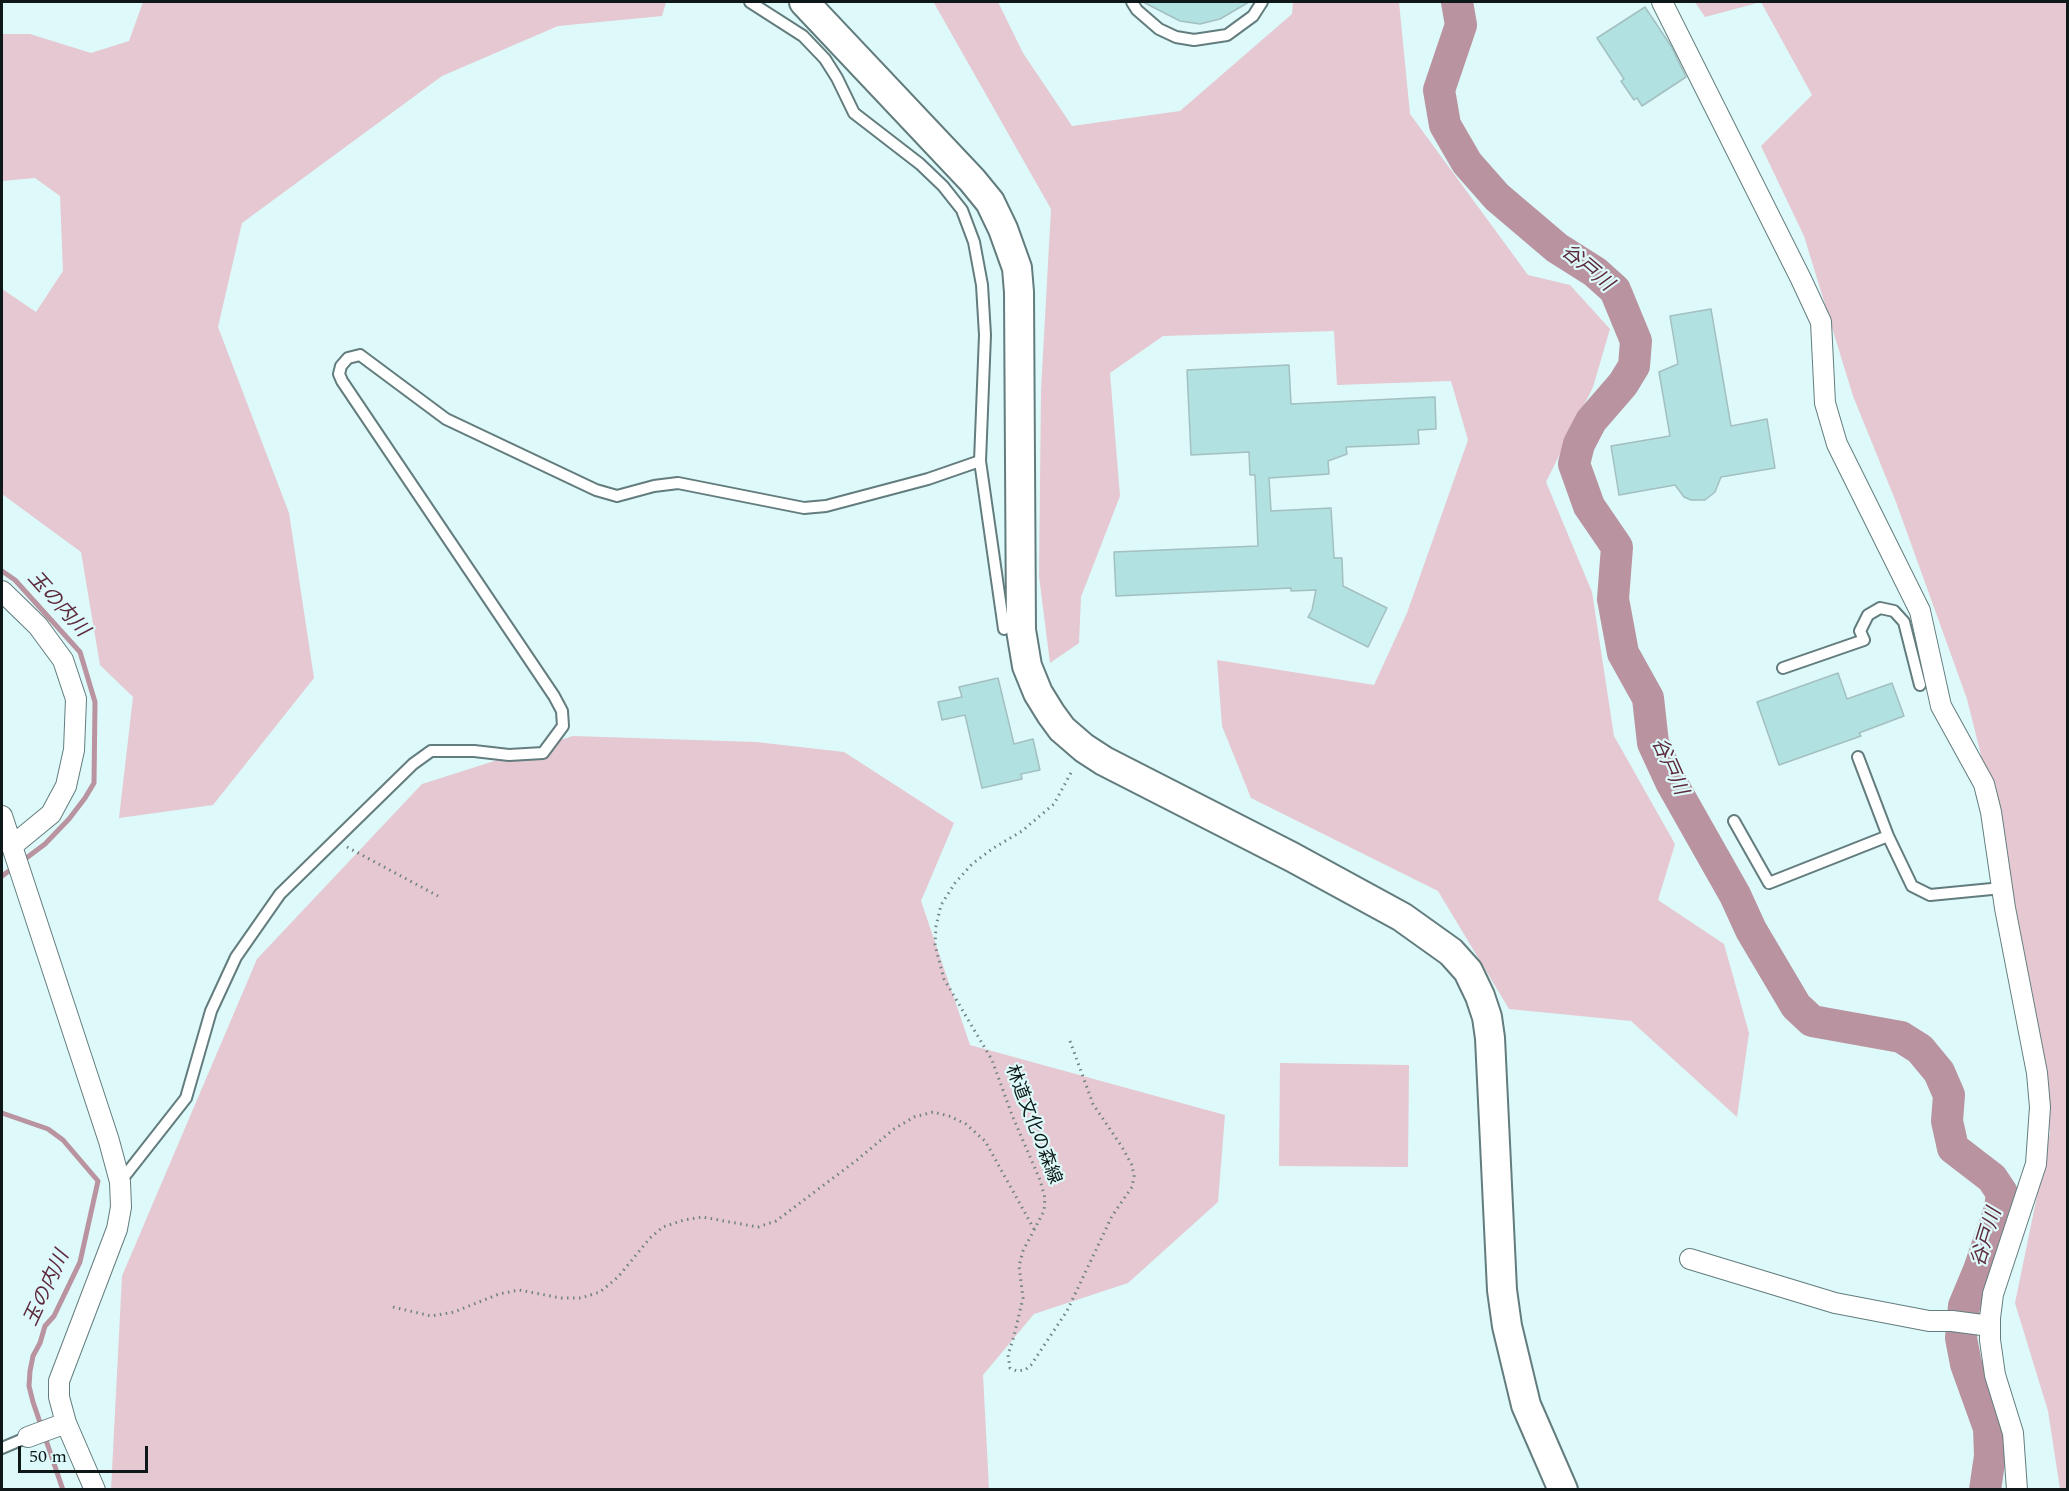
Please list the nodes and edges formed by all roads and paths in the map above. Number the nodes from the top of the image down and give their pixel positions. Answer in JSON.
{"nodes":[{"id":1,"x":750,"y":2,"type":"edge"},
{"id":2,"x":804,"y":2,"type":"edge"},
{"id":3,"x":1132,"y":2,"type":"edge"},
{"id":4,"x":1262,"y":2,"type":"edge"},
{"id":5,"x":1662,"y":2,"type":"edge"},
{"id":6,"x":980,"y":461,"type":"junction"},
{"id":7,"x":2,"y":591,"type":"edge"},
{"id":8,"x":1005,"y":629,"type":"dead end"},
{"id":9,"x":1784,"y":668,"type":"dead end"},
{"id":10,"x":1920,"y":685,"type":"joint"},
{"id":11,"x":1941,"y":706,"type":"junction"},
{"id":12,"x":1084,"y":748,"type":"junction"},
{"id":13,"x":1858,"y":757,"type":"dead end"},
{"id":14,"x":2,"y":816,"type":"edge"},
{"id":15,"x":1734,"y":821,"type":"dead end"},
{"id":16,"x":1888,"y":836,"type":"junction"},
{"id":17,"x":335,"y":840,"type":"junction"},
{"id":18,"x":13,"y":849,"type":"junction"},
{"id":19,"x":2002,"y":888,"type":"junction"},
{"id":20,"x":438,"y":896,"type":"dead end"},
{"id":21,"x":1070,"y":1041,"type":"dead end"},
{"id":22,"x":120,"y":1182,"type":"junction"},
{"id":23,"x":1034,"y":1229,"type":"junction"},
{"id":24,"x":1690,"y":1259,"type":"dead end"},
{"id":25,"x":393,"y":1306,"type":"dead end"},
{"id":26,"x":1990,"y":1326,"type":"junction"},
{"id":27,"x":62,"y":1424,"type":"junction"},
{"id":28,"x":28,"y":1437,"type":"joint"},
{"id":29,"x":2,"y":1448,"type":"edge"},
{"id":30,"x":95,"y":1490,"type":"edge"},
{"id":31,"x":1563,"y":1490,"type":"edge"},
{"id":32,"x":2018,"y":1490,"type":"edge"}],
"edges":[{"from":1,"to":6,"type":"lane"},
{"from":2,"to":12,"type":"street"},
{"from":3,"to":4,"type":"lane"},
{"from":5,"to":11,"type":"street"},
{"from":6,"to":8,"type":"lane"},
{"from":6,"to":17,"type":"lane"},
{"from":7,"to":18,"type":"street"},
{"from":9,"to":10,"type":"lane"},
{"from":10,"to":11,"type":"street"},
{"from":11,"to":19,"type":"street"},
{"from":12,"to":23,"type":"path","name":"林道文化の森線"},
{"from":12,"to":31,"type":"street"},
{"from":13,"to":16,"type":"lane"},
{"from":14,"to":18,"type":"street"},
{"from":15,"to":16,"type":"lane"},
{"from":16,"to":19,"type":"lane"},
{"from":17,"to":20,"type":"path"},
{"from":17,"to":22,"type":"lane"},
{"from":18,"to":22,"type":"street"},
{"from":19,"to":26,"type":"street"},
{"from":21,"to":23,"type":"path","name":"林道文化の森線"},
{"from":22,"to":27,"type":"street"},
{"from":23,"to":25,"type":"path"},
{"from":24,"to":26,"type":"street"},
{"from":26,"to":32,"type":"street"},
{"from":27,"to":28,"type":"street"},
{"from":27,"to":30,"type":"street"},
{"from":28,"to":29,"type":"lane"}]}
